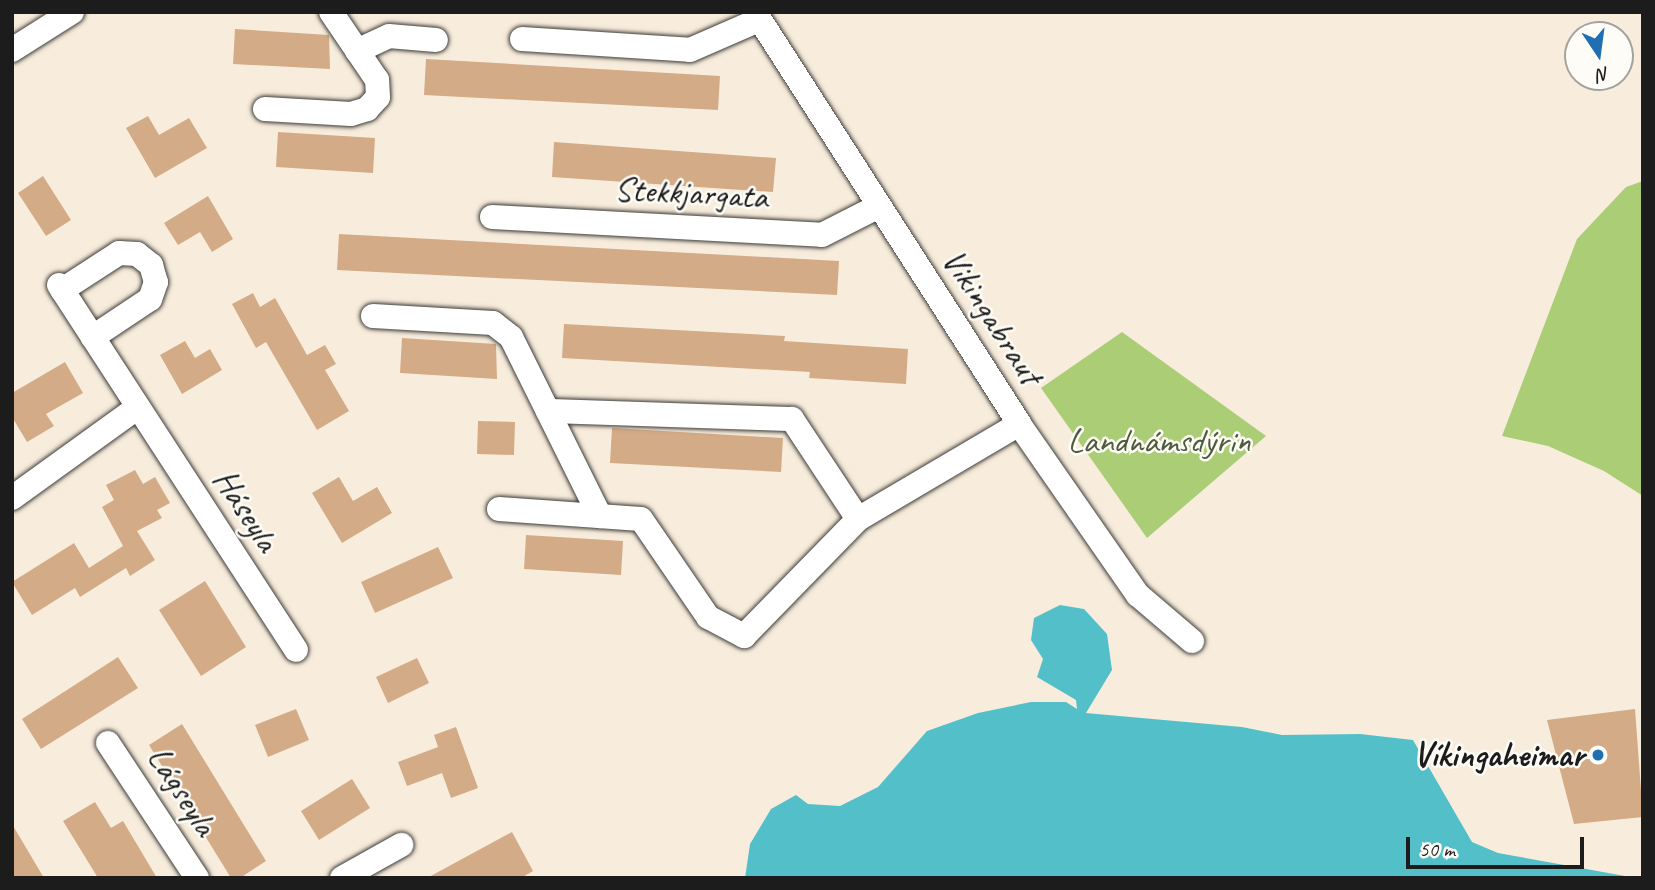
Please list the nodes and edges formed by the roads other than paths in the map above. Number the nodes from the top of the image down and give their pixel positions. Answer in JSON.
{"nodes":[{"id":1,"x":72,"y":12,"type":"edge"},
{"id":2,"x":331,"y":12,"type":"edge"},
{"id":3,"x":757,"y":16,"type":"edge"},
{"id":4,"x":522,"y":39,"type":"dead end"},
{"id":5,"x":436,"y":40,"type":"dead end"},
{"id":6,"x":15,"y":42,"type":"edge"},
{"id":7,"x":357,"y":51,"type":"junction"},
{"id":8,"x":265,"y":109,"type":"dead end"},
{"id":9,"x":879,"y":206,"type":"junction"},
{"id":10,"x":492,"y":218,"type":"dead end"},
{"id":11,"x":373,"y":316,"type":"dead end"},
{"id":12,"x":93,"y":337,"type":"junction"},
{"id":13,"x":138,"y":407,"type":"junction"},
{"id":14,"x":548,"y":411,"type":"junction"},
{"id":15,"x":1019,"y":424,"type":"junction"},
{"id":16,"x":12,"y":498,"type":"edge"},
{"id":17,"x":499,"y":509,"type":"dead end"},
{"id":18,"x":600,"y":516,"type":"junction"},
{"id":19,"x":858,"y":519,"type":"junction"},
{"id":20,"x":1192,"y":641,"type":"dead end"},
{"id":21,"x":296,"y":650,"type":"dead end"},
{"id":22,"x":108,"y":743,"type":"dead end"},
{"id":23,"x":401,"y":845,"type":"dead end"},
{"id":24,"x":197,"y":878,"type":"edge"},
{"id":25,"x":342,"y":878,"type":"edge"}],
"edges":[{"from":1,"to":6,"type":"street"},
{"from":2,"to":7,"type":"street"},
{"from":3,"to":4,"type":"street"},
{"from":3,"to":9,"type":"street","name":"Vikingabraut"},
{"from":5,"to":7,"type":"street"},
{"from":7,"to":8,"type":"street"},
{"from":9,"to":10,"type":"street","name":"Stekkjargata"},
{"from":9,"to":15,"type":"street","name":"Vikingabraut"},
{"from":11,"to":14,"type":"street"},
{"from":12,"to":12,"type":"street","name":"Háseyla"},
{"from":12,"to":13,"type":"street","name":"Háseyla"},
{"from":13,"to":16,"type":"street"},
{"from":13,"to":21,"type":"street","name":"Háseyla"},
{"from":14,"to":18,"type":"street"},
{"from":14,"to":19,"type":"street"},
{"from":15,"to":19,"type":"street"},
{"from":15,"to":20,"type":"street","name":"Vikingabraut"},
{"from":17,"to":18,"type":"street"},
{"from":18,"to":19,"type":"street"},
{"from":22,"to":24,"type":"street","name":"Lágseyla"},
{"from":23,"to":25,"type":"street"}]}
